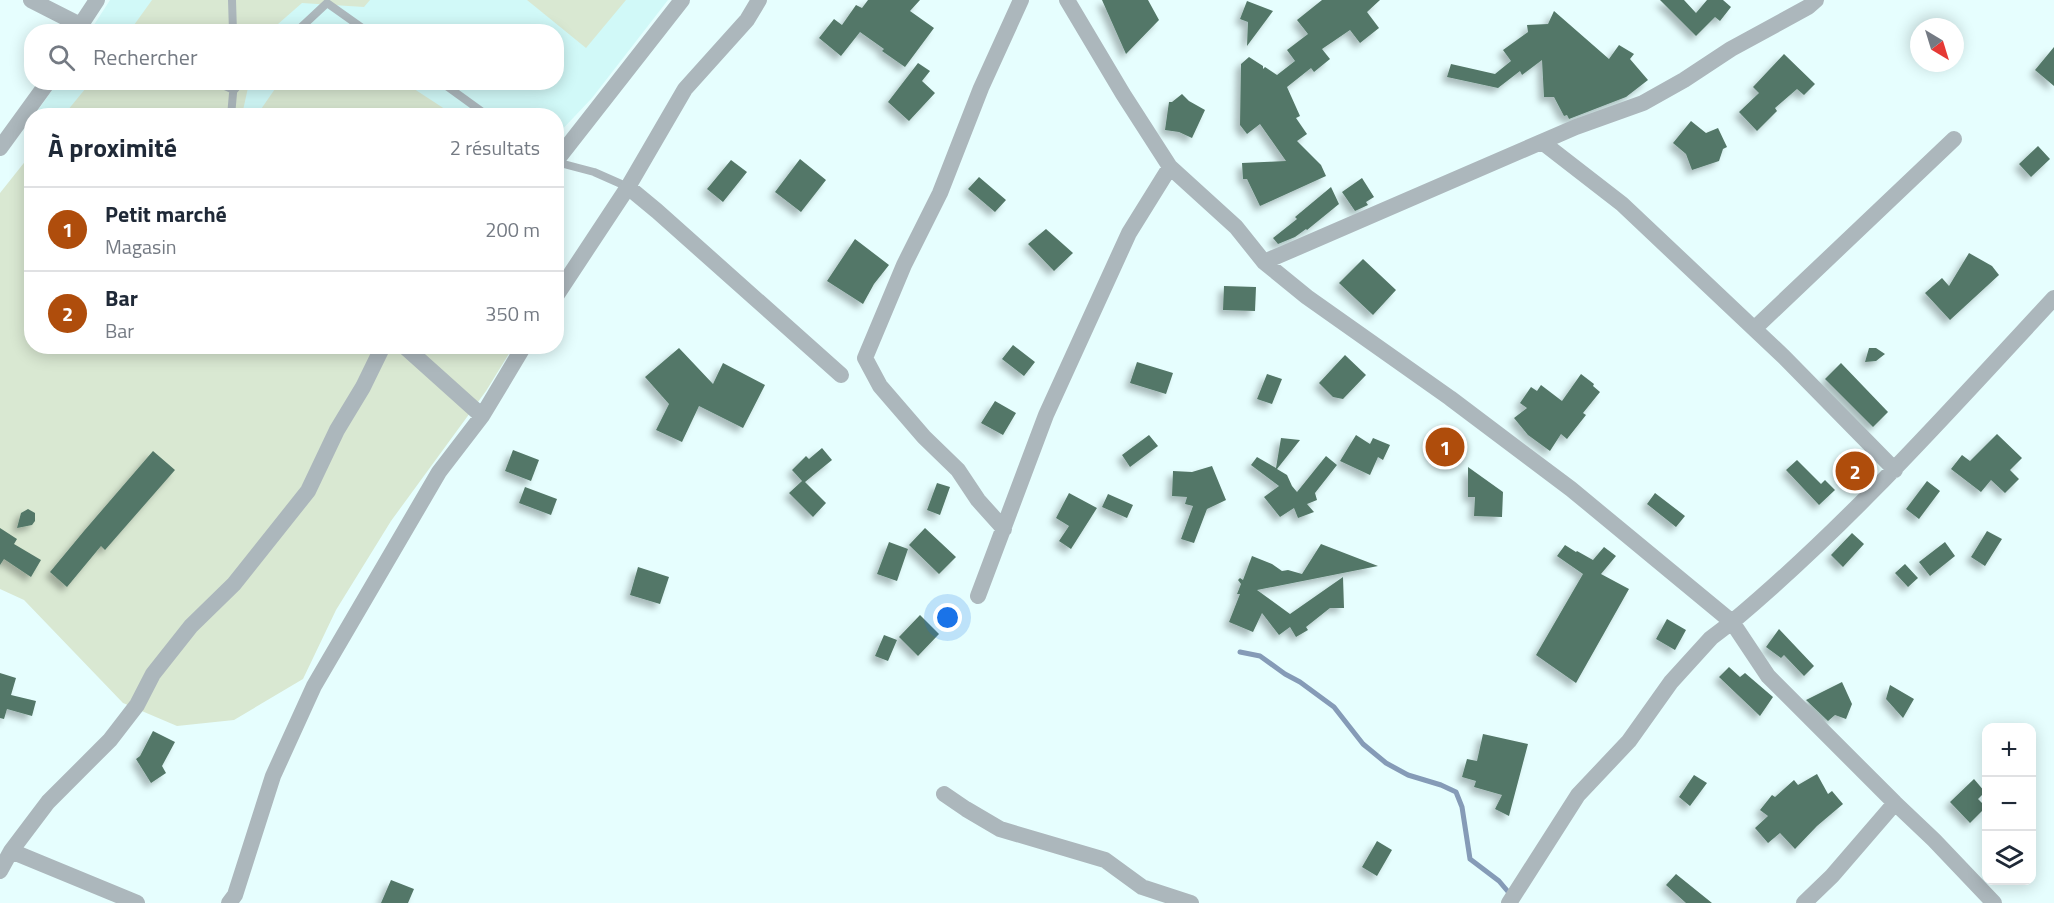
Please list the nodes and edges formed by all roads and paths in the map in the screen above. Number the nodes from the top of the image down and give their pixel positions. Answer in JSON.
{"nodes":[{"id":1,"x":31,"y":0,"type":"edge"},
{"id":2,"x":97,"y":0,"type":"edge"},
{"id":3,"x":232,"y":0,"type":"edge"},
{"id":4,"x":682,"y":0,"type":"edge"},
{"id":5,"x":759,"y":0,"type":"edge"},
{"id":6,"x":1021,"y":0,"type":"edge"},
{"id":7,"x":1067,"y":0,"type":"edge"},
{"id":8,"x":1816,"y":0,"type":"edge"},
{"id":9,"x":74,"y":24,"type":"edge"},
{"id":10,"x":85,"y":24,"type":"edge"},
{"id":11,"x":233,"y":24,"type":"edge"},
{"id":12,"x":305,"y":24,"type":"edge"},
{"id":13,"x":357,"y":24,"type":"edge"},
{"id":14,"x":42,"y":90,"type":"edge"},
{"id":15,"x":234,"y":90,"type":"edge"},
{"id":16,"x":452,"y":90,"type":"edge"},
{"id":17,"x":29,"y":108,"type":"edge"},
{"id":18,"x":232,"y":108,"type":"edge"},
{"id":19,"x":477,"y":108,"type":"edge"},
{"id":20,"x":24,"y":115,"type":"edge"},
{"id":21,"x":1954,"y":139,"type":"dead end"},
{"id":22,"x":1542,"y":142,"type":"junction"},
{"id":23,"x":0,"y":148,"type":"edge"},
{"id":24,"x":564,"y":151,"type":"edge"},
{"id":25,"x":564,"y":163,"type":"edge"},
{"id":26,"x":1170,"y":167,"type":"junction"},
{"id":27,"x":628,"y":187,"type":"junction"},
{"id":28,"x":1264,"y":262,"type":"junction"},
{"id":29,"x":564,"y":284,"type":"edge"},
{"id":30,"x":2054,"y":298,"type":"edge"},
{"id":31,"x":1755,"y":328,"type":"junction"},
{"id":32,"x":379,"y":354,"type":"edge"},
{"id":33,"x":413,"y":354,"type":"edge"},
{"id":34,"x":519,"y":354,"type":"edge"},
{"id":35,"x":841,"y":375,"type":"dead end"},
{"id":36,"x":482,"y":416,"type":"junction"},
{"id":37,"x":1895,"y":470,"type":"junction"},
{"id":38,"x":1004,"y":529,"type":"junction"},
{"id":39,"x":978,"y":596,"type":"dead end"},
{"id":40,"x":1732,"y":622,"type":"junction"},
{"id":41,"x":944,"y":794,"type":"dead end"},
{"id":42,"x":1895,"y":803,"type":"junction"},
{"id":43,"x":11,"y":851,"type":"junction"},
{"id":44,"x":0,"y":871,"type":"edge"},
{"id":45,"x":136,"y":903,"type":"edge"},
{"id":46,"x":229,"y":903,"type":"edge"},
{"id":47,"x":1191,"y":903,"type":"edge"},
{"id":48,"x":1509,"y":903,"type":"edge"},
{"id":49,"x":1804,"y":903,"type":"edge"},
{"id":50,"x":1994,"y":903,"type":"edge"}],
"edges":[{"from":1,"to":9,"type":"street"},
{"from":2,"to":10,"type":"street"},
{"from":3,"to":11,"type":"lane"},
{"from":4,"to":24,"type":"street"},
{"from":5,"to":27,"type":"street"},
{"from":6,"to":38,"type":"street"},
{"from":7,"to":26,"type":"street"},
{"from":8,"to":22,"type":"street"},
{"from":12,"to":13,"type":"lane"},
{"from":14,"to":17,"type":"street"},
{"from":15,"to":18,"type":"lane"},
{"from":16,"to":19,"type":"lane"},
{"from":20,"to":23,"type":"street"},
{"from":21,"to":31,"type":"street"},
{"from":22,"to":28,"type":"street"},
{"from":22,"to":31,"type":"street"},
{"from":25,"to":27,"type":"lane"},
{"from":26,"to":28,"type":"street"},
{"from":26,"to":38,"type":"street"},
{"from":27,"to":29,"type":"street"},
{"from":27,"to":35,"type":"street"},
{"from":28,"to":40,"type":"street"},
{"from":30,"to":37,"type":"street"},
{"from":31,"to":37,"type":"street"},
{"from":32,"to":43,"type":"street"},
{"from":33,"to":36,"type":"street"},
{"from":34,"to":36,"type":"street"},
{"from":36,"to":46,"type":"street"},
{"from":37,"to":40,"type":"street"},
{"from":38,"to":39,"type":"street"},
{"from":40,"to":42,"type":"street"},
{"from":40,"to":48,"type":"street"},
{"from":41,"to":47,"type":"street"},
{"from":42,"to":49,"type":"street"},
{"from":42,"to":50,"type":"street"},
{"from":43,"to":44,"type":"street"},
{"from":43,"to":45,"type":"street"}]}
